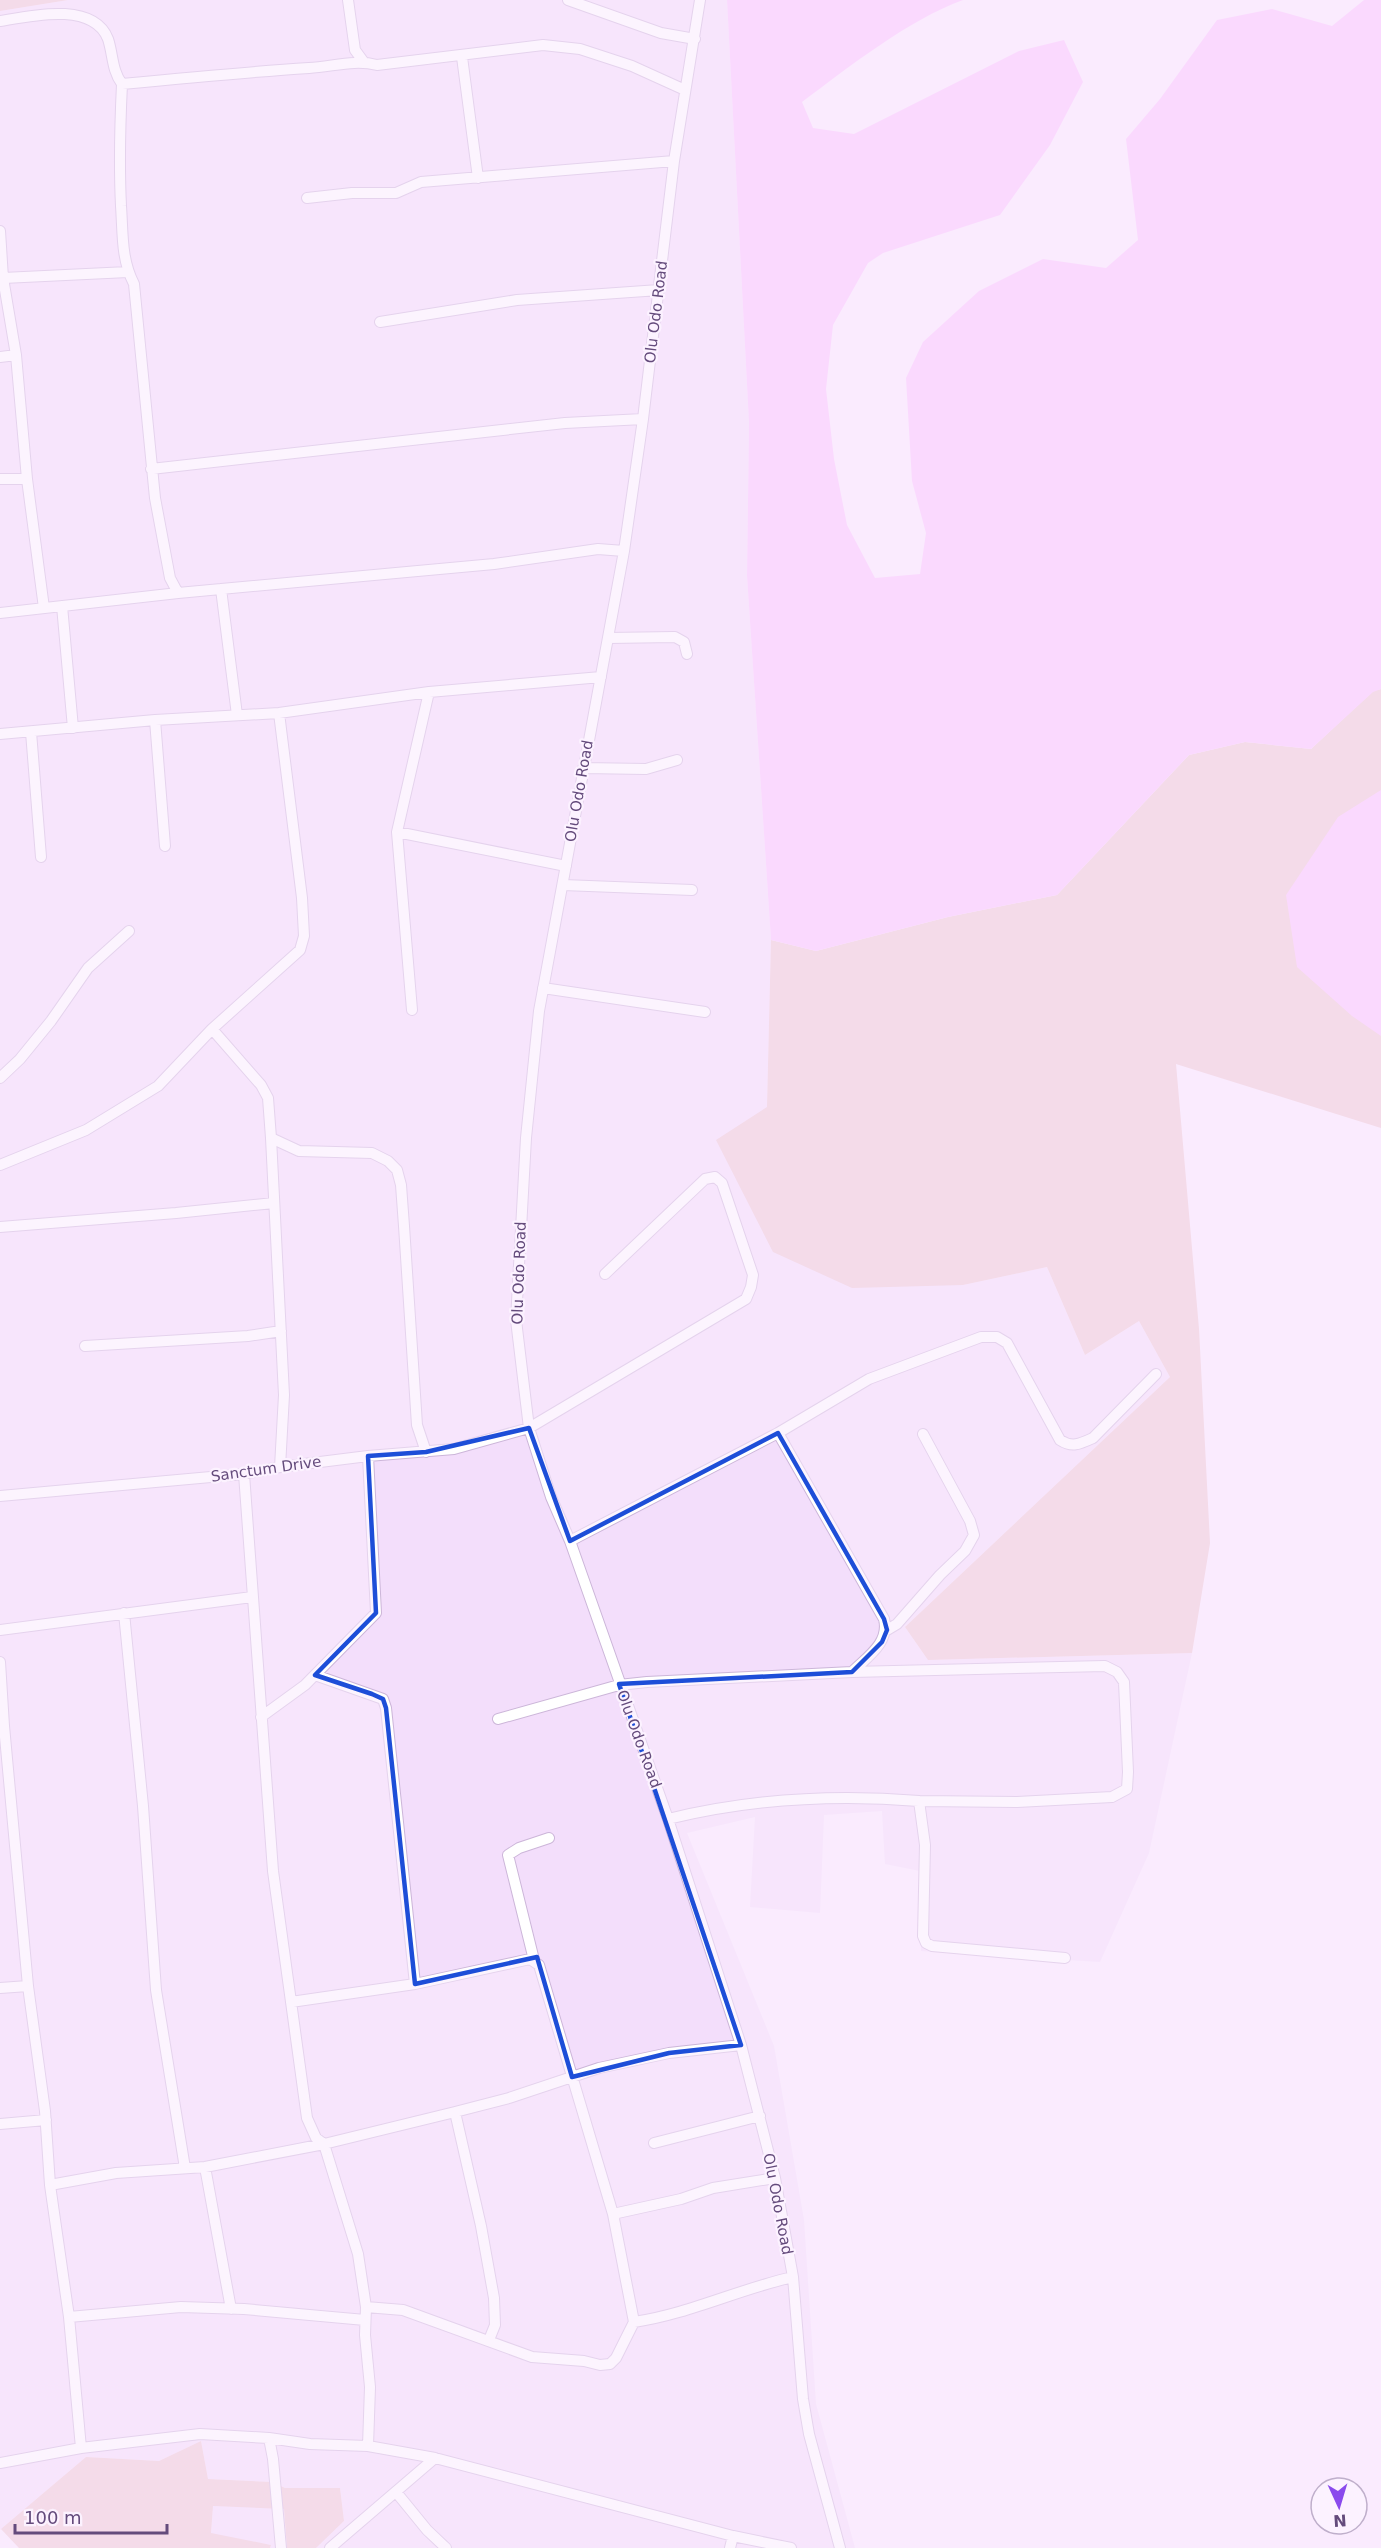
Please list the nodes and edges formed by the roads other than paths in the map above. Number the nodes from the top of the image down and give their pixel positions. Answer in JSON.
{"nodes":[{"id":1,"x":348,"y":0,"type":"edge"},
{"id":2,"x":568,"y":0,"type":"edge"},
{"id":3,"x":700,"y":0,"type":"edge"},
{"id":4,"x":0,"y":21,"type":"edge"},
{"id":5,"x":695,"y":39,"type":"junction"},
{"id":6,"x":462,"y":57,"type":"junction"},
{"id":7,"x":363,"y":61,"type":"junction"},
{"id":8,"x":122,"y":84,"type":"junction"},
{"id":9,"x":685,"y":90,"type":"junction"},
{"id":10,"x":674,"y":161,"type":"junction"},
{"id":11,"x":477,"y":178,"type":"junction"},
{"id":12,"x":307,"y":198,"type":"dead end"},
{"id":13,"x":0,"y":231,"type":"edge"},
{"id":14,"x":128,"y":272,"type":"junction"},
{"id":15,"x":3,"y":279,"type":"junction"},
{"id":16,"x":659,"y":290,"type":"junction"},
{"id":17,"x":380,"y":322,"type":"dead end"},
{"id":18,"x":16,"y":356,"type":"junction"},
{"id":19,"x":0,"y":357,"type":"edge"},
{"id":20,"x":644,"y":418,"type":"junction"},
{"id":21,"x":151,"y":469,"type":"junction"},
{"id":22,"x":0,"y":479,"type":"edge"},
{"id":23,"x":27,"y":479,"type":"junction"},
{"id":24,"x":624,"y":551,"type":"junction"},
{"id":25,"x":221,"y":589,"type":"junction"},
{"id":26,"x":178,"y":593,"type":"junction"},
{"id":27,"x":62,"y":606,"type":"junction"},
{"id":28,"x":44,"y":608,"type":"junction"},
{"id":29,"x":0,"y":614,"type":"edge"},
{"id":30,"x":608,"y":638,"type":"junction"},
{"id":31,"x":687,"y":654,"type":"dead end"},
{"id":32,"x":601,"y":677,"type":"junction"},
{"id":33,"x":429,"y":692,"type":"junction"},
{"id":34,"x":279,"y":713,"type":"junction"},
{"id":35,"x":237,"y":715,"type":"junction"},
{"id":36,"x":155,"y":720,"type":"junction"},
{"id":37,"x":73,"y":728,"type":"junction"},
{"id":38,"x":31,"y":732,"type":"junction"},
{"id":39,"x":0,"y":734,"type":"edge"},
{"id":40,"x":677,"y":760,"type":"dead end"},
{"id":41,"x":583,"y":768,"type":"junction"},
{"id":42,"x":397,"y":832,"type":"junction"},
{"id":43,"x":165,"y":846,"type":"dead end"},
{"id":44,"x":41,"y":857,"type":"dead end"},
{"id":45,"x":566,"y":866,"type":"junction"},
{"id":46,"x":562,"y":885,"type":"junction"},
{"id":47,"x":692,"y":890,"type":"dead end"},
{"id":48,"x":129,"y":931,"type":"dead end"},
{"id":49,"x":543,"y":988,"type":"junction"},
{"id":50,"x":412,"y":1010,"type":"dead end"},
{"id":51,"x":705,"y":1012,"type":"dead end"},
{"id":52,"x":212,"y":1029,"type":"junction"},
{"id":53,"x":0,"y":1078,"type":"edge"},
{"id":54,"x":271,"y":1138,"type":"junction"},
{"id":55,"x":0,"y":1165,"type":"edge"},
{"id":56,"x":274,"y":1203,"type":"junction"},
{"id":57,"x":0,"y":1227,"type":"edge"},
{"id":58,"x":605,"y":1274,"type":"dead end"},
{"id":59,"x":281,"y":1331,"type":"junction"},
{"id":60,"x":85,"y":1346,"type":"dead end"},
{"id":61,"x":1156,"y":1374,"type":"dead end"},
{"id":62,"x":529,"y":1428,"type":"junction"},
{"id":63,"x":778,"y":1433,"type":"junction"},
{"id":64,"x":923,"y":1434,"type":"dead end"},
{"id":65,"x":426,"y":1452,"type":"junction"},
{"id":66,"x":368,"y":1456,"type":"junction"},
{"id":67,"x":280,"y":1467,"type":"junction"},
{"id":68,"x":244,"y":1474,"type":"junction"},
{"id":69,"x":0,"y":1496,"type":"edge"},
{"id":70,"x":570,"y":1541,"type":"junction"},
{"id":71,"x":252,"y":1597,"type":"junction"},
{"id":72,"x":124,"y":1613,"type":"junction"},
{"id":73,"x":0,"y":1630,"type":"edge"},
{"id":74,"x":887,"y":1630,"type":"junction"},
{"id":75,"x":0,"y":1662,"type":"edge"},
{"id":76,"x":852,"y":1672,"type":"junction"},
{"id":77,"x":315,"y":1675,"type":"junction"},
{"id":78,"x":619,"y":1685,"type":"junction"},
{"id":79,"x":261,"y":1717,"type":"junction"},
{"id":80,"x":498,"y":1719,"type":"dead end"},
{"id":81,"x":2,"y":1727,"type":"edge"},
{"id":82,"x":919,"y":1801,"type":"junction"},
{"id":83,"x":668,"y":1819,"type":"junction"},
{"id":84,"x":549,"y":1838,"type":"dead end"},
{"id":85,"x":1065,"y":1958,"type":"dead end"},
{"id":86,"x":534,"y":1960,"type":"junction"},
{"id":87,"x":415,"y":1984,"type":"junction"},
{"id":88,"x":28,"y":1986,"type":"junction"},
{"id":89,"x":0,"y":1988,"type":"edge"},
{"id":90,"x":291,"y":2002,"type":"junction"},
{"id":91,"x":741,"y":2045,"type":"junction"},
{"id":92,"x":573,"y":2077,"type":"junction"},
{"id":93,"x":455,"y":2112,"type":"junction"},
{"id":94,"x":760,"y":2116,"type":"junction"},
{"id":95,"x":46,"y":2120,"type":"junction"},
{"id":96,"x":0,"y":2124,"type":"edge"},
{"id":97,"x":654,"y":2143,"type":"dead end"},
{"id":98,"x":324,"y":2144,"type":"junction"},
{"id":99,"x":205,"y":2167,"type":"junction"},
{"id":100,"x":185,"y":2168,"type":"junction"},
{"id":101,"x":775,"y":2178,"type":"junction"},
{"id":102,"x":51,"y":2185,"type":"junction"},
{"id":103,"x":613,"y":2214,"type":"junction"},
{"id":104,"x":793,"y":2277,"type":"junction"},
{"id":105,"x":366,"y":2307,"type":"junction"},
{"id":106,"x":231,"y":2309,"type":"junction"},
{"id":107,"x":69,"y":2317,"type":"junction"},
{"id":108,"x":364,"y":2320,"type":"junction"},
{"id":109,"x":634,"y":2322,"type":"junction"},
{"id":110,"x":489,"y":2340,"type":"junction"},
{"id":111,"x":269,"y":2438,"type":"junction"},
{"id":112,"x":368,"y":2446,"type":"junction"},
{"id":113,"x":81,"y":2448,"type":"junction"},
{"id":114,"x":435,"y":2458,"type":"junction"},
{"id":115,"x":0,"y":2463,"type":"edge"},
{"id":116,"x":396,"y":2492,"type":"junction"},
{"id":117,"x":733,"y":2536,"type":"junction"},
{"id":118,"x":281,"y":2548,"type":"edge"},
{"id":119,"x":330,"y":2548,"type":"edge"},
{"id":120,"x":446,"y":2548,"type":"edge"},
{"id":121,"x":730,"y":2548,"type":"edge"},
{"id":122,"x":791,"y":2548,"type":"edge"},
{"id":123,"x":840,"y":2548,"type":"edge"}],
"edges":[{"from":1,"to":7,"type":"street"},
{"from":2,"to":5,"type":"street"},
{"from":3,"to":5,"type":"street","name":"Olu Odo Road"},
{"from":4,"to":8,"type":"street"},
{"from":5,"to":9,"type":"street","name":"Olu Odo Road"},
{"from":6,"to":7,"type":"street"},
{"from":6,"to":9,"type":"street"},
{"from":6,"to":11,"type":"street"},
{"from":7,"to":8,"type":"street"},
{"from":8,"to":14,"type":"street"},
{"from":9,"to":10,"type":"street","name":"Olu Odo Road"},
{"from":10,"to":11,"type":"street"},
{"from":10,"to":16,"type":"street","name":"Olu Odo Road"},
{"from":11,"to":12,"type":"street"},
{"from":13,"to":15,"type":"street"},
{"from":14,"to":15,"type":"street"},
{"from":14,"to":21,"type":"street"},
{"from":15,"to":18,"type":"street"},
{"from":16,"to":17,"type":"street"},
{"from":16,"to":20,"type":"street","name":"Olu Odo Road"},
{"from":18,"to":19,"type":"street"},
{"from":18,"to":23,"type":"street"},
{"from":20,"to":21,"type":"street"},
{"from":20,"to":24,"type":"street","name":"Olu Odo Road"},
{"from":21,"to":26,"type":"street"},
{"from":22,"to":23,"type":"street"},
{"from":23,"to":28,"type":"street"},
{"from":24,"to":25,"type":"street"},
{"from":24,"to":30,"type":"street","name":"Olu Odo Road"},
{"from":25,"to":26,"type":"street"},
{"from":25,"to":35,"type":"street"},
{"from":26,"to":27,"type":"street"},
{"from":27,"to":28,"type":"street"},
{"from":27,"to":37,"type":"street"},
{"from":28,"to":29,"type":"street"},
{"from":30,"to":31,"type":"street"},
{"from":30,"to":32,"type":"street","name":"Olu Odo Road"},
{"from":32,"to":33,"type":"street"},
{"from":32,"to":41,"type":"street","name":"Olu Odo Road"},
{"from":33,"to":34,"type":"street"},
{"from":33,"to":42,"type":"street"},
{"from":34,"to":35,"type":"street"},
{"from":34,"to":52,"type":"street"},
{"from":35,"to":36,"type":"street"},
{"from":36,"to":37,"type":"street"},
{"from":36,"to":43,"type":"street"},
{"from":37,"to":38,"type":"street"},
{"from":38,"to":39,"type":"street"},
{"from":38,"to":44,"type":"street"},
{"from":40,"to":41,"type":"street"},
{"from":41,"to":45,"type":"street","name":"Olu Odo Road"},
{"from":42,"to":45,"type":"street"},
{"from":42,"to":50,"type":"street"},
{"from":45,"to":46,"type":"street","name":"Olu Odo Road"},
{"from":46,"to":47,"type":"street"},
{"from":46,"to":49,"type":"street","name":"Olu Odo Road"},
{"from":48,"to":53,"type":"street"},
{"from":49,"to":51,"type":"street"},
{"from":49,"to":62,"type":"street","name":"Olu Odo Road"},
{"from":52,"to":54,"type":"street"},
{"from":52,"to":55,"type":"street"},
{"from":54,"to":56,"type":"street"},
{"from":54,"to":65,"type":"street"},
{"from":56,"to":57,"type":"street"},
{"from":56,"to":59,"type":"street"},
{"from":58,"to":62,"type":"street","name":"Sanctum Drive"},
{"from":59,"to":60,"type":"street"},
{"from":59,"to":67,"type":"street"},
{"from":61,"to":63,"type":"street"},
{"from":62,"to":65,"type":"street","name":"Sanctum Drive"},
{"from":62,"to":70,"type":"street","name":"Olu Odo Road"},
{"from":63,"to":70,"type":"street"},
{"from":63,"to":74,"type":"street"},
{"from":64,"to":74,"type":"street"},
{"from":65,"to":66,"type":"street","name":"Sanctum Drive"},
{"from":66,"to":67,"type":"street","name":"Sanctum Drive"},
{"from":66,"to":77,"type":"street"},
{"from":67,"to":68,"type":"street","name":"Sanctum Drive"},
{"from":68,"to":69,"type":"street","name":"Sanctum Drive"},
{"from":68,"to":71,"type":"street"},
{"from":70,"to":78,"type":"street","name":"Olu Odo Road"},
{"from":71,"to":72,"type":"street"},
{"from":71,"to":79,"type":"street"},
{"from":72,"to":73,"type":"street"},
{"from":72,"to":100,"type":"street"},
{"from":74,"to":76,"type":"street"},
{"from":75,"to":81,"type":"street"},
{"from":76,"to":78,"type":"street"},
{"from":76,"to":82,"type":"street"},
{"from":77,"to":79,"type":"street"},
{"from":77,"to":87,"type":"street"},
{"from":78,"to":80,"type":"street"},
{"from":78,"to":83,"type":"street","name":"Olu Odo Road"},
{"from":79,"to":90,"type":"street"},
{"from":81,"to":88,"type":"street"},
{"from":82,"to":83,"type":"street"},
{"from":82,"to":85,"type":"street"},
{"from":83,"to":91,"type":"street","name":"Olu Odo Road"},
{"from":84,"to":86,"type":"street"},
{"from":86,"to":87,"type":"street"},
{"from":86,"to":92,"type":"street"},
{"from":87,"to":90,"type":"street"},
{"from":88,"to":89,"type":"street"},
{"from":88,"to":95,"type":"street"},
{"from":90,"to":98,"type":"street"},
{"from":91,"to":92,"type":"street"},
{"from":91,"to":94,"type":"street","name":"Olu Odo Road"},
{"from":92,"to":93,"type":"street"},
{"from":92,"to":103,"type":"street"},
{"from":93,"to":98,"type":"street"},
{"from":93,"to":110,"type":"street"},
{"from":94,"to":97,"type":"street"},
{"from":94,"to":101,"type":"street","name":"Olu Odo Road"},
{"from":95,"to":96,"type":"street"},
{"from":95,"to":102,"type":"street"},
{"from":98,"to":99,"type":"street"},
{"from":98,"to":105,"type":"street"},
{"from":99,"to":100,"type":"street"},
{"from":99,"to":106,"type":"street"},
{"from":100,"to":102,"type":"street"},
{"from":101,"to":103,"type":"street"},
{"from":101,"to":104,"type":"street","name":"Olu Odo Road"},
{"from":102,"to":107,"type":"street"},
{"from":103,"to":109,"type":"street"},
{"from":104,"to":109,"type":"street"},
{"from":104,"to":123,"type":"street","name":"Olu Odo Road"},
{"from":105,"to":108,"type":"street"},
{"from":105,"to":110,"type":"street"},
{"from":106,"to":107,"type":"street"},
{"from":106,"to":108,"type":"street"},
{"from":107,"to":113,"type":"street"},
{"from":108,"to":112,"type":"street"},
{"from":109,"to":110,"type":"street"},
{"from":111,"to":112,"type":"street"},
{"from":111,"to":113,"type":"street"},
{"from":111,"to":118,"type":"street"},
{"from":112,"to":114,"type":"street"},
{"from":113,"to":115,"type":"street"},
{"from":114,"to":116,"type":"street"},
{"from":114,"to":117,"type":"street"},
{"from":116,"to":119,"type":"street"},
{"from":116,"to":120,"type":"street"},
{"from":117,"to":121,"type":"street"},
{"from":117,"to":122,"type":"street"}]}
